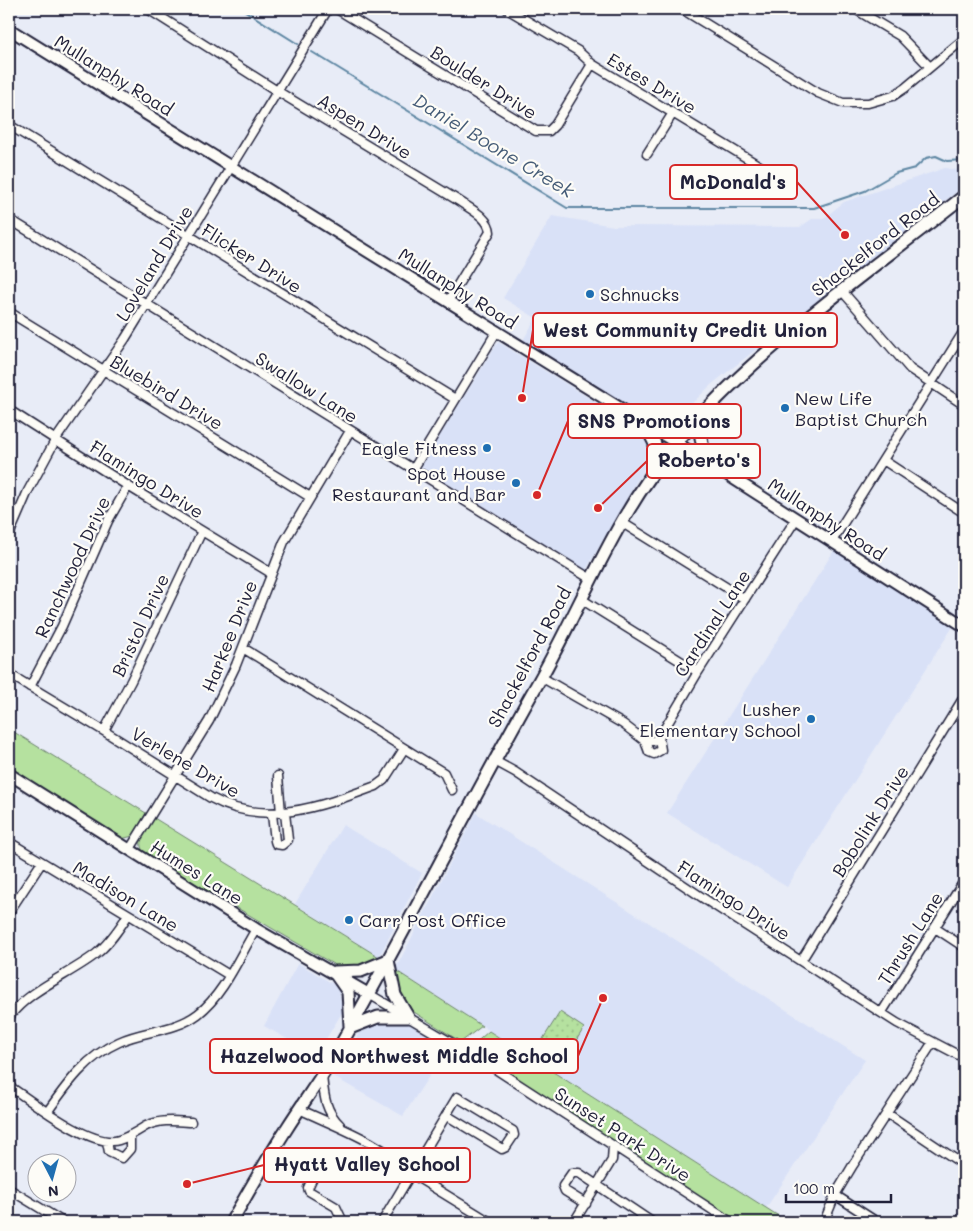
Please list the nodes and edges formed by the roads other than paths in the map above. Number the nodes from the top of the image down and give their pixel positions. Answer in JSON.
{"nodes":[{"id":1,"x":148,"y":9,"type":"edge"},
{"id":2,"x":328,"y":9,"type":"edge"},
{"id":3,"x":337,"y":9,"type":"edge"},
{"id":4,"x":682,"y":9,"type":"edge"},
{"id":5,"x":855,"y":9,"type":"edge"},
{"id":6,"x":511,"y":10,"type":"edge"},
{"id":7,"x":9,"y":29,"type":"edge"},
{"id":8,"x":964,"y":38,"type":"edge"},
{"id":9,"x":592,"y":64,"type":"junction"},
{"id":10,"x":930,"y":66,"type":"junction"},
{"id":11,"x":277,"y":91,"type":"junction"},
{"id":12,"x":673,"y":113,"type":"junction"},
{"id":13,"x":9,"y":125,"type":"edge"},
{"id":14,"x":647,"y":154,"type":"dead end"},
{"id":15,"x":230,"y":167,"type":"junction"},
{"id":16,"x":783,"y":180,"type":"dead end"},
{"id":17,"x":964,"y":196,"type":"edge"},
{"id":18,"x":9,"y":219,"type":"edge"},
{"id":19,"x":189,"y":236,"type":"junction"},
{"id":20,"x":843,"y":292,"type":"junction"},
{"id":21,"x":448,"y":301,"type":"junction"},
{"id":22,"x":147,"y":305,"type":"junction"},
{"id":23,"x":9,"y":312,"type":"edge"},
{"id":24,"x":497,"y":331,"type":"junction"},
{"id":25,"x":964,"y":331,"type":"edge"},
{"id":26,"x":102,"y":370,"type":"junction"},
{"id":27,"x":930,"y":384,"type":"junction"},
{"id":28,"x":455,"y":400,"type":"junction"},
{"id":29,"x":964,"y":405,"type":"edge"},
{"id":30,"x":9,"y":410,"type":"edge"},
{"id":31,"x":702,"y":414,"type":"junction"},
{"id":32,"x":644,"y":422,"type":"junction"},
{"id":33,"x":350,"y":431,"type":"junction"},
{"id":34,"x":56,"y":439,"type":"junction"},
{"id":35,"x":676,"y":443,"type":"junction"},
{"id":36,"x":705,"y":460,"type":"junction"},
{"id":37,"x":883,"y":460,"type":"junction"},
{"id":38,"x":414,"y":468,"type":"junction"},
{"id":39,"x":654,"y":471,"type":"junction"},
{"id":40,"x":128,"y":486,"type":"junction"},
{"id":41,"x":310,"y":498,"type":"junction"},
{"id":42,"x":964,"y":513,"type":"edge"},
{"id":43,"x":796,"y":519,"type":"junction"},
{"id":44,"x":621,"y":522,"type":"junction"},
{"id":45,"x":202,"y":531,"type":"junction"},
{"id":46,"x":9,"y":535,"type":"edge"},
{"id":47,"x":832,"y":541,"type":"junction"},
{"id":48,"x":271,"y":573,"type":"junction"},
{"id":49,"x":591,"y":579,"type":"junction"},
{"id":50,"x":581,"y":599,"type":"junction"},
{"id":51,"x":745,"y":599,"type":"junction"},
{"id":52,"x":964,"y":626,"type":"edge"},
{"id":53,"x":243,"y":648,"type":"junction"},
{"id":54,"x":698,"y":672,"type":"junction"},
{"id":55,"x":9,"y":674,"type":"edge"},
{"id":56,"x":541,"y":677,"type":"junction"},
{"id":57,"x":30,"y":687,"type":"junction"},
{"id":58,"x":964,"y":697,"type":"edge"},
{"id":59,"x":104,"y":731,"type":"junction"},
{"id":60,"x":404,"y":749,"type":"junction"},
{"id":61,"x":493,"y":760,"type":"junction"},
{"id":62,"x":9,"y":774,"type":"edge"},
{"id":63,"x":278,"y":776,"type":"dead end"},
{"id":64,"x":175,"y":777,"type":"junction"},
{"id":65,"x":452,"y":790,"type":"dead end"},
{"id":66,"x":283,"y":813,"type":"junction"},
{"id":67,"x":272,"y":814,"type":"junction"},
{"id":68,"x":9,"y":842,"type":"edge"},
{"id":69,"x":130,"y":849,"type":"junction"},
{"id":70,"x":42,"y":862,"type":"junction"},
{"id":71,"x":964,"y":881,"type":"edge"},
{"id":72,"x":9,"y":912,"type":"edge"},
{"id":73,"x":128,"y":915,"type":"junction"},
{"id":74,"x":935,"y":928,"type":"junction"},
{"id":75,"x":256,"y":929,"type":"junction"},
{"id":76,"x":964,"y":947,"type":"edge"},
{"id":77,"x":388,"y":960,"type":"junction"},
{"id":78,"x":801,"y":961,"type":"junction"},
{"id":79,"x":334,"y":972,"type":"junction"},
{"id":80,"x":228,"y":975,"type":"junction"},
{"id":81,"x":369,"y":994,"type":"junction"},
{"id":82,"x":882,"y":1012,"type":"junction"},
{"id":83,"x":9,"y":1017,"type":"edge"},
{"id":84,"x":408,"y":1017,"type":"junction"},
{"id":85,"x":350,"y":1028,"type":"junction"},
{"id":86,"x":933,"y":1042,"type":"junction"},
{"id":87,"x":964,"y":1058,"type":"edge"},
{"id":88,"x":322,"y":1076,"type":"junction"},
{"id":89,"x":9,"y":1086,"type":"edge"},
{"id":90,"x":299,"y":1109,"type":"junction"},
{"id":91,"x":48,"y":1111,"type":"junction"},
{"id":92,"x":888,"y":1114,"type":"junction"},
{"id":93,"x":446,"y":1115,"type":"junction"},
{"id":94,"x":191,"y":1122,"type":"dead end"},
{"id":95,"x":342,"y":1126,"type":"junction"},
{"id":96,"x":130,"y":1135,"type":"junction"},
{"id":97,"x":107,"y":1142,"type":"junction"},
{"id":98,"x":613,"y":1146,"type":"junction"},
{"id":99,"x":964,"y":1165,"type":"edge"},
{"id":100,"x":318,"y":1166,"type":"dead end"},
{"id":101,"x":412,"y":1174,"type":"junction"},
{"id":102,"x":597,"y":1187,"type":"junction"},
{"id":103,"x":9,"y":1189,"type":"edge"},
{"id":104,"x":835,"y":1195,"type":"junction"},
{"id":105,"x":586,"y":1204,"type":"junction"},
{"id":106,"x":63,"y":1222,"type":"edge"},
{"id":107,"x":231,"y":1222,"type":"edge"},
{"id":108,"x":342,"y":1222,"type":"edge"},
{"id":109,"x":382,"y":1222,"type":"edge"},
{"id":110,"x":490,"y":1222,"type":"edge"},
{"id":111,"x":574,"y":1222,"type":"edge"},
{"id":112,"x":652,"y":1222,"type":"edge"},
{"id":113,"x":731,"y":1222,"type":"edge"},
{"id":114,"x":824,"y":1222,"type":"edge"},
{"id":115,"x":877,"y":1222,"type":"edge"}],
"edges":[{"from":1,"to":11,"type":"street","name":"Aspen Drive"},
{"from":2,"to":11,"type":"street","name":"Loveland Drive"},
{"from":3,"to":9,"type":"street","name":"Boulder Drive"},
{"from":4,"to":10,"type":"street"},
{"from":5,"to":10,"type":"street"},
{"from":6,"to":9,"type":"street","name":"Estes Drive"},
{"from":7,"to":15,"type":"street","name":"Mullanphy Road"},
{"from":8,"to":10,"type":"street"},
{"from":9,"to":12,"type":"street","name":"Estes Drive"},
{"from":11,"to":15,"type":"street","name":"Loveland Drive"},
{"from":11,"to":21,"type":"street","name":"Aspen Drive"},
{"from":12,"to":14,"type":"street"},
{"from":12,"to":16,"type":"street","name":"Estes Drive"},
{"from":13,"to":19,"type":"street","name":"Flicker Drive"},
{"from":15,"to":19,"type":"street","name":"Loveland Drive"},
{"from":15,"to":21,"type":"street","name":"Mullanphy Road"},
{"from":17,"to":20,"type":"main road","name":"Shackelford Road"},
{"from":18,"to":22,"type":"street","name":"Swallow Lane"},
{"from":19,"to":22,"type":"street","name":"Loveland Drive"},
{"from":19,"to":28,"type":"street","name":"Flicker Drive"},
{"from":20,"to":27,"type":"street"},
{"from":20,"to":31,"type":"main road","name":"Shackelford Road"},
{"from":21,"to":24,"type":"street","name":"Mullanphy Road"},
{"from":22,"to":26,"type":"street","name":"Loveland Drive"},
{"from":22,"to":33,"type":"street","name":"Swallow Lane"},
{"from":23,"to":26,"type":"street","name":"Bluebird Drive"},
{"from":24,"to":28,"type":"street"},
{"from":24,"to":32,"type":"street","name":"Mullanphy Road"},
{"from":25,"to":27,"type":"street"},
{"from":26,"to":34,"type":"street","name":"Loveland Drive"},
{"from":26,"to":41,"type":"street","name":"Bluebird Drive"},
{"from":27,"to":29,"type":"street"},
{"from":27,"to":37,"type":"street"},
{"from":28,"to":38,"type":"street"},
{"from":30,"to":34,"type":"street","name":"Flamingo Drive"},
{"from":31,"to":32,"type":"main road"},
{"from":31,"to":35,"type":"main road","name":"Shackelford Road"},
{"from":31,"to":36,"type":"main road"},
{"from":32,"to":35,"type":"street","name":"Mullanphy Road"},
{"from":32,"to":39,"type":"main road"},
{"from":33,"to":38,"type":"street","name":"Swallow Lane"},
{"from":33,"to":41,"type":"street","name":"Harkee Drive"},
{"from":34,"to":40,"type":"street","name":"Flamingo Drive"},
{"from":34,"to":46,"type":"street","name":"Loveland Drive"},
{"from":35,"to":36,"type":"street","name":"Mullanphy Road"},
{"from":35,"to":39,"type":"main road","name":"Shackelford Road"},
{"from":36,"to":39,"type":"main road"},
{"from":36,"to":43,"type":"street","name":"Mullanphy Road"},
{"from":37,"to":42,"type":"street"},
{"from":37,"to":47,"type":"street"},
{"from":38,"to":49,"type":"street","name":"Swallow Lane"},
{"from":39,"to":44,"type":"main road","name":"Shackelford Road"},
{"from":40,"to":45,"type":"street","name":"Flamingo Drive"},
{"from":40,"to":57,"type":"street","name":"Ranchwood Drive"},
{"from":41,"to":48,"type":"street","name":"Harkee Drive"},
{"from":43,"to":47,"type":"street","name":"Mullanphy Road"},
{"from":43,"to":51,"type":"street","name":"Cardinal Lane"},
{"from":44,"to":49,"type":"main road","name":"Shackelford Road"},
{"from":44,"to":51,"type":"street"},
{"from":45,"to":48,"type":"street","name":"Flamingo Drive"},
{"from":45,"to":59,"type":"street","name":"Bristol Drive"},
{"from":47,"to":52,"type":"street","name":"Mullanphy Road"},
{"from":48,"to":53,"type":"street","name":"Harkee Drive"},
{"from":49,"to":50,"type":"main road","name":"Shackelford Road"},
{"from":50,"to":54,"type":"street"},
{"from":50,"to":56,"type":"main road","name":"Shackelford Road"},
{"from":51,"to":54,"type":"street","name":"Cardinal Lane"},
{"from":53,"to":60,"type":"street"},
{"from":53,"to":64,"type":"street","name":"Harkee Drive"},
{"from":54,"to":56,"type":"street","name":"Cardinal Lane"},
{"from":55,"to":57,"type":"street","name":"Verlene Drive"},
{"from":56,"to":61,"type":"main road","name":"Shackelford Road"},
{"from":57,"to":59,"type":"street","name":"Verlene Drive"},
{"from":58,"to":78,"type":"street","name":"Bobolink Drive"},
{"from":59,"to":64,"type":"street","name":"Verlene Drive"},
{"from":60,"to":65,"type":"street"},
{"from":60,"to":66,"type":"street","name":"Verlene Drive"},
{"from":61,"to":77,"type":"main road","name":"Shackelford Road"},
{"from":61,"to":78,"type":"street","name":"Flamingo Drive"},
{"from":62,"to":69,"type":"street","name":"Humes Lane"},
{"from":63,"to":66,"type":"street"},
{"from":64,"to":67,"type":"street","name":"Verlene Drive"},
{"from":64,"to":69,"type":"street","name":"Harkee Drive"},
{"from":66,"to":67,"type":"street","name":"Verlene Drive"},
{"from":66,"to":67,"type":"street"},
{"from":68,"to":70,"type":"street","name":"Madison Lane"},
{"from":69,"to":75,"type":"street","name":"Humes Lane"},
{"from":70,"to":72,"type":"street"},
{"from":70,"to":73,"type":"street","name":"Madison Lane"},
{"from":71,"to":74,"type":"street","name":"Thrush Lane"},
{"from":73,"to":80,"type":"street","name":"Madison Lane"},
{"from":73,"to":83,"type":"street"},
{"from":74,"to":76,"type":"street"},
{"from":74,"to":82,"type":"street","name":"Thrush Lane"},
{"from":75,"to":79,"type":"street","name":"Humes Lane"},
{"from":75,"to":80,"type":"street"},
{"from":77,"to":79,"type":"main road"},
{"from":77,"to":81,"type":"main road","name":"Shackelford Road"},
{"from":77,"to":84,"type":"main road"},
{"from":78,"to":82,"type":"street","name":"Flamingo Drive"},
{"from":79,"to":81,"type":"street","name":"Humes Lane"},
{"from":79,"to":85,"type":"main road"},
{"from":80,"to":91,"type":"street"},
{"from":81,"to":84,"type":"street","name":"Sunset Park Drive"},
{"from":81,"to":85,"type":"main road","name":"Shackelford Road"},
{"from":82,"to":86,"type":"street","name":"Flamingo Drive"},
{"from":84,"to":85,"type":"main road"},
{"from":84,"to":98,"type":"street","name":"Sunset Park Drive"},
{"from":85,"to":88,"type":"main road","name":"Shackelford Road"},
{"from":86,"to":87,"type":"street","name":"Flamingo Drive"},
{"from":86,"to":92,"type":"street"},
{"from":88,"to":90,"type":"main road","name":"Shackelford Road"},
{"from":88,"to":95,"type":"street"},
{"from":89,"to":91,"type":"street"},
{"from":90,"to":95,"type":"street"},
{"from":90,"to":107,"type":"main road","name":"Shackelford Road"},
{"from":91,"to":97,"type":"street"},
{"from":92,"to":99,"type":"street"},
{"from":92,"to":104,"type":"street"},
{"from":93,"to":93,"type":"street"},
{"from":93,"to":101,"type":"street"},
{"from":94,"to":96,"type":"street"},
{"from":95,"to":101,"type":"street"},
{"from":96,"to":97,"type":"street"},
{"from":96,"to":97,"type":"street"},
{"from":98,"to":102,"type":"street"},
{"from":98,"to":113,"type":"street","name":"Sunset Park Drive"},
{"from":100,"to":108,"type":"street"},
{"from":101,"to":109,"type":"street"},
{"from":101,"to":110,"type":"street"},
{"from":102,"to":105,"type":"street"},
{"from":102,"to":105,"type":"street"},
{"from":102,"to":112,"type":"street"},
{"from":103,"to":106,"type":"street"},
{"from":104,"to":114,"type":"street"},
{"from":104,"to":115,"type":"street"},
{"from":105,"to":111,"type":"street"}]}
